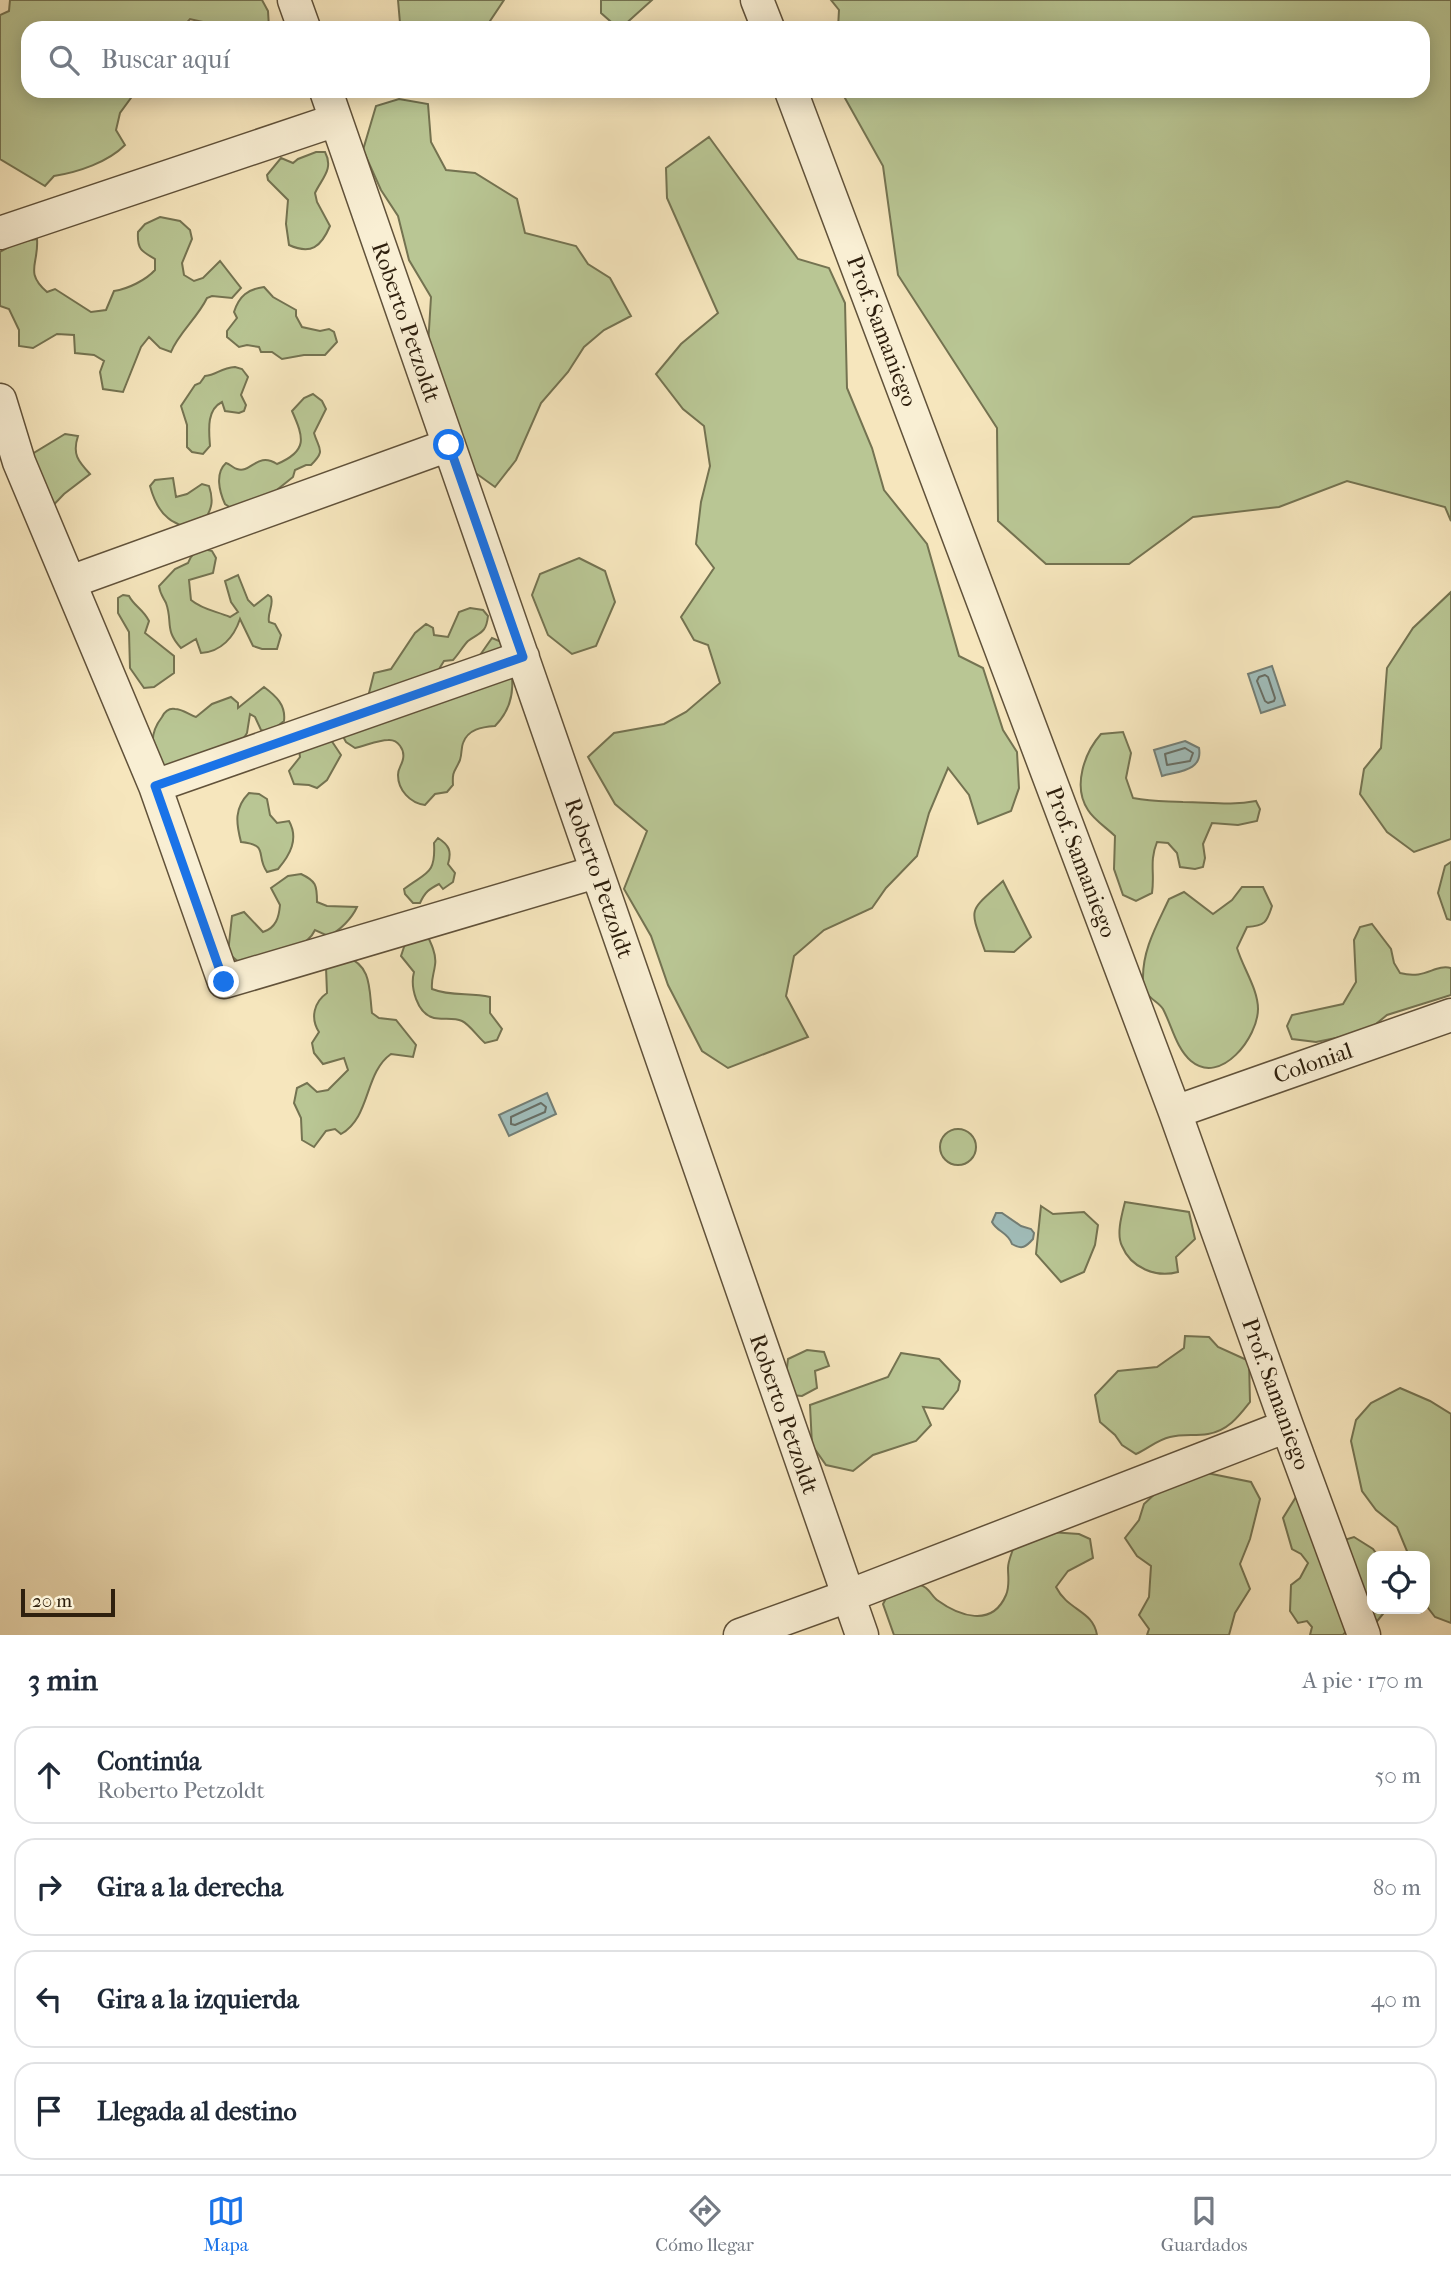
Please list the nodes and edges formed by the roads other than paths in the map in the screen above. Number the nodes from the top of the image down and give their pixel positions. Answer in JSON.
{"nodes":[{"id":1,"x":294,"y":0,"type":"edge"},
{"id":2,"x":757,"y":0,"type":"edge"},
{"id":3,"x":302,"y":21,"type":"edge"},
{"id":4,"x":765,"y":21,"type":"edge"},
{"id":5,"x":328,"y":98,"type":"edge"},
{"id":6,"x":794,"y":98,"type":"edge"},
{"id":7,"x":336,"y":120,"type":"junction"},
{"id":8,"x":0,"y":233,"type":"edge"},
{"id":9,"x":0,"y":400,"type":"edge"},
{"id":10,"x":449,"y":445,"type":"junction"},
{"id":11,"x":70,"y":582,"type":"junction"},
{"id":12,"x":523,"y":657,"type":"junction"},
{"id":13,"x":155,"y":786,"type":"junction"},
{"id":14,"x":596,"y":872,"type":"junction"},
{"id":15,"x":1451,"y":1015,"type":"edge"},
{"id":16,"x":1175,"y":1112,"type":"junction"},
{"id":17,"x":1287,"y":1426,"type":"junction"},
{"id":18,"x":848,"y":1596,"type":"junction"},
{"id":19,"x":740,"y":1635,"type":"edge"},
{"id":20,"x":862,"y":1635,"type":"edge"},
{"id":21,"x":1364,"y":1635,"type":"edge"}],
"edges":[{"from":1,"to":3,"type":"street"},
{"from":2,"to":4,"type":"street"},
{"from":5,"to":7,"type":"street","name":"Roberto Petzoldt"},
{"from":6,"to":16,"type":"street","name":"Prof. Samaniego"},
{"from":7,"to":8,"type":"street"},
{"from":7,"to":10,"type":"street","name":"Roberto Petzoldt"},
{"from":9,"to":11,"type":"street"},
{"from":10,"to":11,"type":"street"},
{"from":10,"to":12,"type":"street","name":"Roberto Petzoldt"},
{"from":11,"to":13,"type":"street"},
{"from":12,"to":13,"type":"street"},
{"from":12,"to":14,"type":"street","name":"Roberto Petzoldt"},
{"from":13,"to":14,"type":"street"},
{"from":14,"to":18,"type":"street","name":"Roberto Petzoldt"},
{"from":15,"to":16,"type":"street","name":"Colonial"},
{"from":16,"to":17,"type":"street","name":"Prof. Samaniego"},
{"from":17,"to":18,"type":"street"},
{"from":17,"to":21,"type":"street","name":"Prof. Samaniego"},
{"from":18,"to":19,"type":"street"},
{"from":18,"to":20,"type":"street","name":"Roberto Petzoldt"}]}
